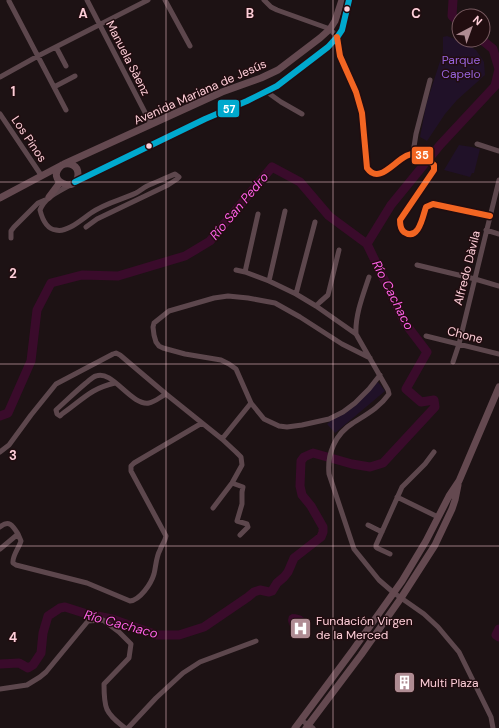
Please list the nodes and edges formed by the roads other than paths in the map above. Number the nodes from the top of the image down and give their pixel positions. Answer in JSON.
{"nodes":[{"id":1,"x":87,"y":0,"type":"edge"},
{"id":2,"x":148,"y":0,"type":"edge"},
{"id":3,"x":165,"y":0,"type":"edge"},
{"id":4,"x":264,"y":0,"type":"edge"},
{"id":5,"x":342,"y":0,"type":"edge"},
{"id":6,"x":349,"y":0,"type":"edge"},
{"id":7,"x":9,"y":1,"type":"edge"},
{"id":8,"x":100,"y":24,"type":"junction"},
{"id":9,"x":330,"y":29,"type":"junction"},
{"id":10,"x":337,"y":38,"type":"junction"},
{"id":11,"x":56,"y":46,"type":"junction"},
{"id":12,"x":190,"y":46,"type":"dead end"},
{"id":13,"x":38,"y":56,"type":"junction"},
{"id":14,"x":66,"y":66,"type":"dead end"},
{"id":15,"x":75,"y":76,"type":"dead end"},
{"id":16,"x":0,"y":77,"type":"edge"},
{"id":17,"x":430,"y":80,"type":"dead end"},
{"id":18,"x":54,"y":87,"type":"junction"},
{"id":19,"x":267,"y":92,"type":"junction"},
{"id":20,"x":66,"y":110,"type":"dead end"},
{"id":21,"x":0,"y":114,"type":"edge"},
{"id":22,"x":302,"y":114,"type":"dead end"},
{"id":23,"x":152,"y":124,"type":"junction"},
{"id":24,"x":477,"y":144,"type":"dead end"},
{"id":25,"x":499,"y":151,"type":"edge"},
{"id":26,"x":414,"y":153,"type":"junction"},
{"id":27,"x":63,"y":164,"type":"junction"},
{"id":28,"x":39,"y":176,"type":"junction"},
{"id":29,"x":499,"y":180,"type":"edge"},
{"id":30,"x":59,"y":181,"type":"junction"},
{"id":31,"x":73,"y":183,"type":"junction"},
{"id":32,"x":0,"y":198,"type":"edge"},
{"id":33,"x":47,"y":198,"type":"junction"},
{"id":34,"x":496,"y":203,"type":"edge"},
{"id":35,"x":285,"y":211,"type":"dead end"},
{"id":36,"x":258,"y":214,"type":"dead end"},
{"id":37,"x":490,"y":216,"type":"junction"},
{"id":38,"x":315,"y":222,"type":"dead end"},
{"id":39,"x":86,"y":227,"type":"dead end"},
{"id":40,"x":486,"y":230,"type":"junction"},
{"id":41,"x":499,"y":234,"type":"edge"},
{"id":42,"x":11,"y":238,"type":"dead end"},
{"id":43,"x":339,"y":250,"type":"dead end"},
{"id":44,"x":417,"y":265,"type":"dead end"},
{"id":45,"x":236,"y":270,"type":"dead end"},
{"id":46,"x":245,"y":272,"type":"junction"},
{"id":47,"x":369,"y":276,"type":"dead end"},
{"id":48,"x":475,"y":279,"type":"junction"},
{"id":49,"x":269,"y":280,"type":"junction"},
{"id":50,"x":499,"y":286,"type":"edge"},
{"id":51,"x":296,"y":294,"type":"junction"},
{"id":52,"x":316,"y":306,"type":"junction"},
{"id":53,"x":356,"y":334,"type":"junction"},
{"id":54,"x":426,"y":336,"type":"dead end"},
{"id":55,"x":459,"y":344,"type":"junction"},
{"id":56,"x":499,"y":354,"type":"edge"},
{"id":57,"x":370,"y":358,"type":"junction"},
{"id":58,"x":454,"y":362,"type":"dead end"},
{"id":59,"x":380,"y":375,"type":"junction"},
{"id":60,"x":115,"y":383,"type":"junction"},
{"id":61,"x":499,"y":387,"type":"edge"},
{"id":62,"x":166,"y":394,"type":"junction"},
{"id":63,"x":251,"y":403,"type":"junction"},
{"id":64,"x":202,"y":423,"type":"junction"},
{"id":65,"x":222,"y":439,"type":"junction"},
{"id":66,"x":0,"y":452,"type":"edge"},
{"id":67,"x":434,"y":452,"type":"dead end"},
{"id":68,"x":459,"y":481,"type":"junction"},
{"id":69,"x":232,"y":483,"type":"junction"},
{"id":70,"x":397,"y":497,"type":"junction"},
{"id":71,"x":213,"y":508,"type":"dead end"},
{"id":72,"x":438,"y":517,"type":"junction"},
{"id":73,"x":368,"y":525,"type":"dead end"},
{"id":74,"x":0,"y":527,"type":"edge"},
{"id":75,"x":382,"y":532,"type":"junction"},
{"id":76,"x":18,"y":534,"type":"junction"},
{"id":77,"x":240,"y":534,"type":"dead end"},
{"id":78,"x":0,"y":549,"type":"edge"},
{"id":79,"x":390,"y":554,"type":"dead end"},
{"id":80,"x":402,"y":581,"type":"junction"},
{"id":81,"x":409,"y":586,"type":"junction"},
{"id":82,"x":394,"y":593,"type":"junction"},
{"id":83,"x":401,"y":598,"type":"junction"},
{"id":84,"x":256,"y":641,"type":"dead end"},
{"id":85,"x":353,"y":650,"type":"junction"},
{"id":86,"x":361,"y":655,"type":"junction"},
{"id":87,"x":0,"y":688,"type":"edge"},
{"id":88,"x":301,"y":720,"type":"junction"},
{"id":89,"x":309,"y":727,"type":"edge"},
{"id":90,"x":126,"y":728,"type":"edge"},
{"id":91,"x":295,"y":728,"type":"edge"},
{"id":92,"x":493,"y":728,"type":"edge"}],
"edges":[{"from":1,"to":8,"type":"street","name":"Manuela Sàenz"},
{"from":2,"to":8,"type":"street"},
{"from":3,"to":12,"type":"street"},
{"from":4,"to":9,"type":"street"},
{"from":5,"to":9,"type":"street","name":"Avenida Mariana de Jesús"},
{"from":6,"to":10,"type":"street"},
{"from":7,"to":13,"type":"street"},
{"from":8,"to":11,"type":"street"},
{"from":8,"to":23,"type":"street","name":"Manuela Sàenz"},
{"from":9,"to":10,"type":"street"},
{"from":9,"to":23,"type":"street","name":"Avenida Mariana de Jesús"},
{"from":10,"to":19,"type":"street"},
{"from":10,"to":26,"type":"street"},
{"from":11,"to":13,"type":"street"},
{"from":11,"to":14,"type":"street"},
{"from":13,"to":16,"type":"street"},
{"from":13,"to":18,"type":"street"},
{"from":15,"to":18,"type":"street"},
{"from":17,"to":26,"type":"street"},
{"from":18,"to":20,"type":"street"},
{"from":19,"to":22,"type":"street"},
{"from":19,"to":31,"type":"street"},
{"from":21,"to":28,"type":"street","name":"Los Pinos"},
{"from":23,"to":27,"type":"street","name":"Avenida Mariana de Jesús"},
{"from":24,"to":25,"type":"street"},
{"from":26,"to":37,"type":"street"},
{"from":27,"to":28,"type":"street","name":"Avenida Mariana de Jesús"},
{"from":27,"to":30,"type":"street"},
{"from":27,"to":31,"type":"street"},
{"from":28,"to":30,"type":"street"},
{"from":28,"to":32,"type":"street","name":"Avenida Mariana de Jesús"},
{"from":29,"to":34,"type":"street","name":"Alfredo Dàvila"},
{"from":30,"to":31,"type":"street"},
{"from":30,"to":33,"type":"street"},
{"from":31,"to":33,"type":"street"},
{"from":33,"to":39,"type":"street"},
{"from":33,"to":42,"type":"street"},
{"from":34,"to":37,"type":"street","name":"Alfredo Dàvila"},
{"from":35,"to":49,"type":"street"},
{"from":36,"to":46,"type":"street"},
{"from":37,"to":40,"type":"street","name":"Alfredo Dàvila"},
{"from":38,"to":51,"type":"street"},
{"from":40,"to":41,"type":"street"},
{"from":40,"to":48,"type":"street","name":"Alfredo Dàvila"},
{"from":43,"to":52,"type":"street"},
{"from":44,"to":48,"type":"street"},
{"from":45,"to":46,"type":"street"},
{"from":46,"to":49,"type":"street"},
{"from":47,"to":53,"type":"street"},
{"from":48,"to":50,"type":"street"},
{"from":48,"to":55,"type":"street","name":"Alfredo Dàvila"},
{"from":49,"to":51,"type":"street"},
{"from":51,"to":52,"type":"street"},
{"from":52,"to":53,"type":"street"},
{"from":53,"to":57,"type":"street"},
{"from":54,"to":55,"type":"street","name":"Chone"},
{"from":55,"to":56,"type":"street","name":"Chone"},
{"from":55,"to":58,"type":"street","name":"Alfredo Dàvila"},
{"from":57,"to":59,"type":"street"},
{"from":57,"to":63,"type":"street"},
{"from":59,"to":63,"type":"street"},
{"from":59,"to":82,"type":"street"},
{"from":60,"to":60,"type":"street"},
{"from":60,"to":62,"type":"street"},
{"from":61,"to":68,"type":"street"},
{"from":62,"to":64,"type":"street"},
{"from":62,"to":66,"type":"street"},
{"from":63,"to":65,"type":"street"},
{"from":64,"to":65,"type":"street"},
{"from":64,"to":76,"type":"street"},
{"from":65,"to":69,"type":"street"},
{"from":67,"to":70,"type":"street"},
{"from":68,"to":72,"type":"street"},
{"from":68,"to":81,"type":"street"},
{"from":69,"to":71,"type":"street"},
{"from":69,"to":77,"type":"street"},
{"from":70,"to":72,"type":"street"},
{"from":70,"to":75,"type":"street"},
{"from":72,"to":80,"type":"street"},
{"from":73,"to":75,"type":"street"},
{"from":74,"to":76,"type":"street"},
{"from":75,"to":79,"type":"street"},
{"from":76,"to":78,"type":"street"},
{"from":80,"to":81,"type":"street"},
{"from":80,"to":82,"type":"street"},
{"from":81,"to":83,"type":"street"},
{"from":82,"to":83,"type":"street"},
{"from":82,"to":85,"type":"street"},
{"from":83,"to":86,"type":"street"},
{"from":83,"to":92,"type":"street"},
{"from":84,"to":90,"type":"street"},
{"from":85,"to":86,"type":"street"},
{"from":85,"to":88,"type":"street"},
{"from":86,"to":89,"type":"street"},
{"from":87,"to":90,"type":"street"},
{"from":88,"to":89,"type":"street"},
{"from":88,"to":91,"type":"street"}]}
